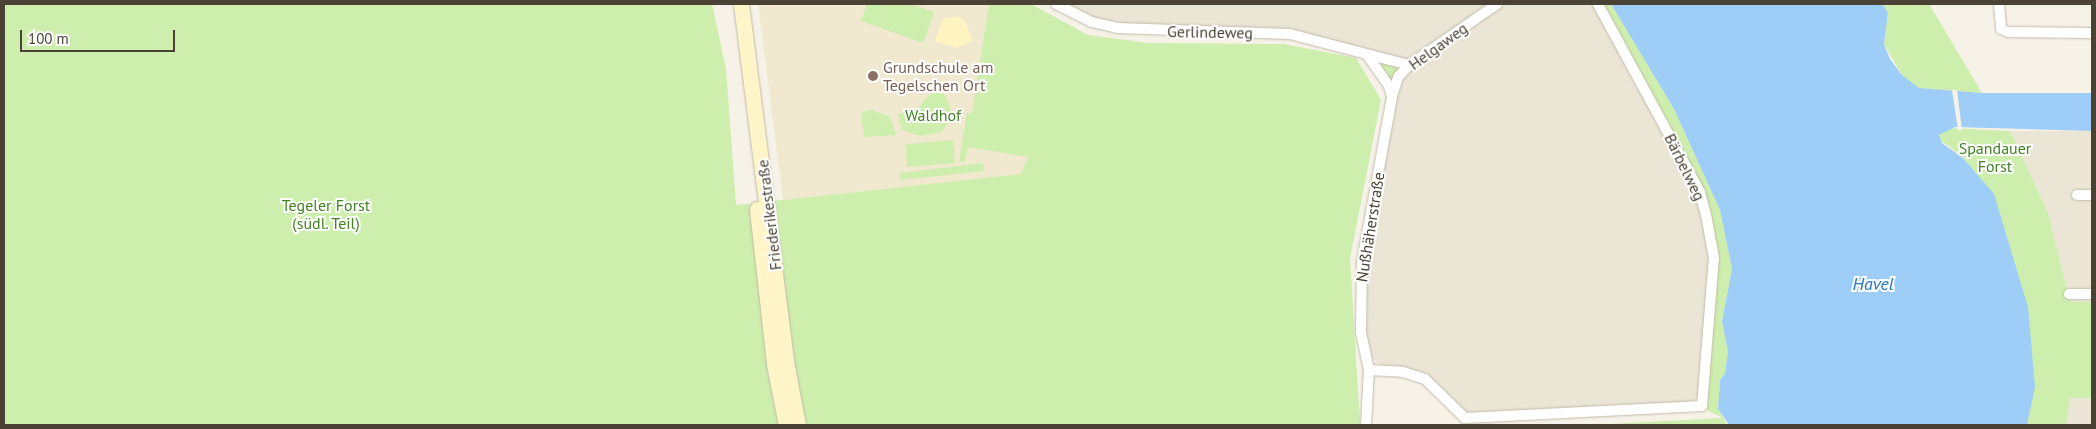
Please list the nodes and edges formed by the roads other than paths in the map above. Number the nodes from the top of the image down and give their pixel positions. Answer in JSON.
{"nodes":[{"id":1,"x":732,"y":4,"type":"edge"},
{"id":2,"x":742,"y":4,"type":"edge"},
{"id":3,"x":1056,"y":4,"type":"edge"},
{"id":4,"x":1497,"y":4,"type":"edge"},
{"id":5,"x":1598,"y":4,"type":"edge"},
{"id":6,"x":2000,"y":4,"type":"edge"},
{"id":7,"x":2092,"y":33,"type":"edge"},
{"id":8,"x":1367,"y":54,"type":"junction"},
{"id":9,"x":1409,"y":65,"type":"junction"},
{"id":10,"x":1392,"y":97,"type":"junction"},
{"id":11,"x":2078,"y":194,"type":"dead end"},
{"id":12,"x":2092,"y":194,"type":"edge"},
{"id":13,"x":2069,"y":294,"type":"dead end"},
{"id":14,"x":2092,"y":294,"type":"edge"},
{"id":15,"x":1369,"y":370,"type":"junction"},
{"id":16,"x":786,"y":425,"type":"edge"},
{"id":17,"x":798,"y":425,"type":"edge"},
{"id":18,"x":1366,"y":425,"type":"edge"}],
"edges":[{"from":1,"to":16,"type":"street","name":"Friederikestraße"},
{"from":2,"to":17,"type":"street","name":"Friederikestraße"},
{"from":3,"to":8,"type":"street","name":"Gerlindeweg"},
{"from":4,"to":9,"type":"street","name":"Helgaweg"},
{"from":5,"to":15,"type":"street","name":"Bärbelweg"},
{"from":6,"to":7,"type":"street"},
{"from":8,"to":9,"type":"street","name":"Gerlindeweg"},
{"from":8,"to":10,"type":"street"},
{"from":9,"to":10,"type":"street","name":"Helgaweg"},
{"from":10,"to":15,"type":"street","name":"Nußhäherstraße"},
{"from":11,"to":12,"type":"street"},
{"from":13,"to":14,"type":"street"},
{"from":15,"to":18,"type":"street","name":"Nußhäherstraße"}]}
